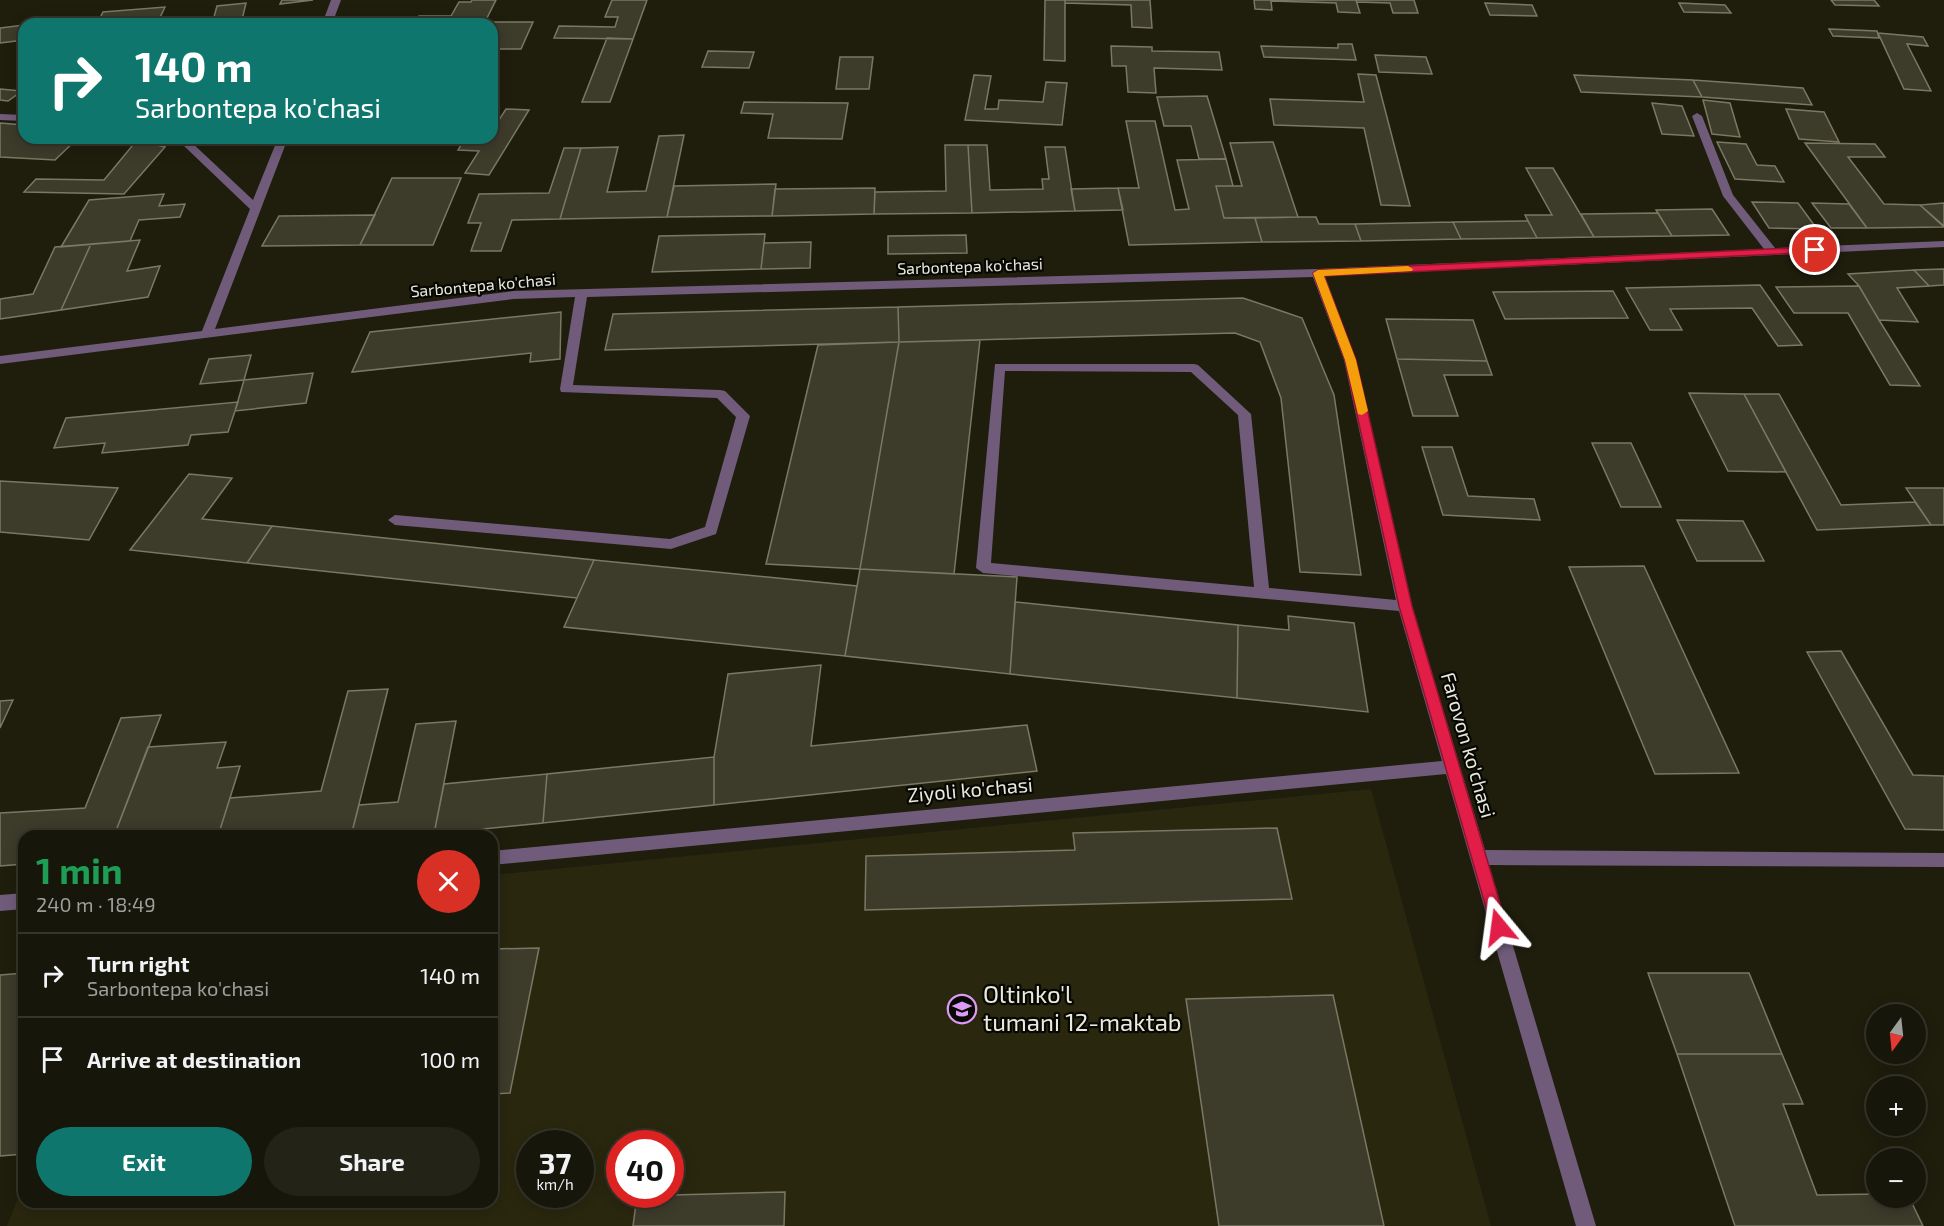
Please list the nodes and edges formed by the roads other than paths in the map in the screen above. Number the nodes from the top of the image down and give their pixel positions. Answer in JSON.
{"nodes":[{"id":1,"x":336,"y":0,"type":"edge"},
{"id":2,"x":329,"y":18,"type":"edge"},
{"id":3,"x":1697,"y":116,"type":"dead end"},
{"id":4,"x":0,"y":117,"type":"edge"},
{"id":5,"x":18,"y":118,"type":"edge"},
{"id":6,"x":186,"y":144,"type":"edge"},
{"id":7,"x":282,"y":144,"type":"edge"},
{"id":8,"x":256,"y":209,"type":"junction"},
{"id":9,"x":1944,"y":244,"type":"edge"},
{"id":10,"x":1772,"y":252,"type":"junction"},
{"id":11,"x":1318,"y":273,"type":"junction"},
{"id":12,"x":582,"y":293,"type":"junction"},
{"id":13,"x":208,"y":332,"type":"junction"},
{"id":14,"x":0,"y":360,"type":"edge"},
{"id":15,"x":395,"y":520,"type":"dead end"},
{"id":16,"x":1262,"y":593,"type":"junction"},
{"id":17,"x":1406,"y":606,"type":"junction"},
{"id":18,"x":1453,"y":767,"type":"junction"},
{"id":19,"x":498,"y":857,"type":"edge"},
{"id":20,"x":1479,"y":857,"type":"junction"},
{"id":21,"x":1944,"y":860,"type":"edge"},
{"id":22,"x":18,"y":902,"type":"edge"},
{"id":23,"x":0,"y":903,"type":"edge"},
{"id":24,"x":1586,"y":1226,"type":"edge"}],
"edges":[{"from":1,"to":2,"type":"street"},
{"from":3,"to":10,"type":"street"},
{"from":4,"to":5,"type":"street"},
{"from":6,"to":8,"type":"street"},
{"from":7,"to":8,"type":"street"},
{"from":8,"to":13,"type":"street"},
{"from":9,"to":10,"type":"street","name":"Sarbontepa ko'chasi"},
{"from":10,"to":11,"type":"street","name":"Sarbontepa ko'chasi"},
{"from":11,"to":12,"type":"street","name":"Sarbontepa ko'chasi"},
{"from":11,"to":17,"type":"street","name":"Farovon ko'chasi"},
{"from":12,"to":13,"type":"street","name":"Sarbontepa ko'chasi"},
{"from":12,"to":15,"type":"street"},
{"from":13,"to":14,"type":"street","name":"Sarbontepa ko'chasi"},
{"from":16,"to":16,"type":"street"},
{"from":16,"to":17,"type":"street"},
{"from":17,"to":18,"type":"street","name":"Farovon ko'chasi"},
{"from":18,"to":19,"type":"street","name":"Ziyoli ko'chasi"},
{"from":18,"to":20,"type":"street","name":"Farovon ko'chasi"},
{"from":20,"to":21,"type":"street"},
{"from":20,"to":24,"type":"street","name":"Farovon ko'chasi"},
{"from":22,"to":23,"type":"street"}]}
